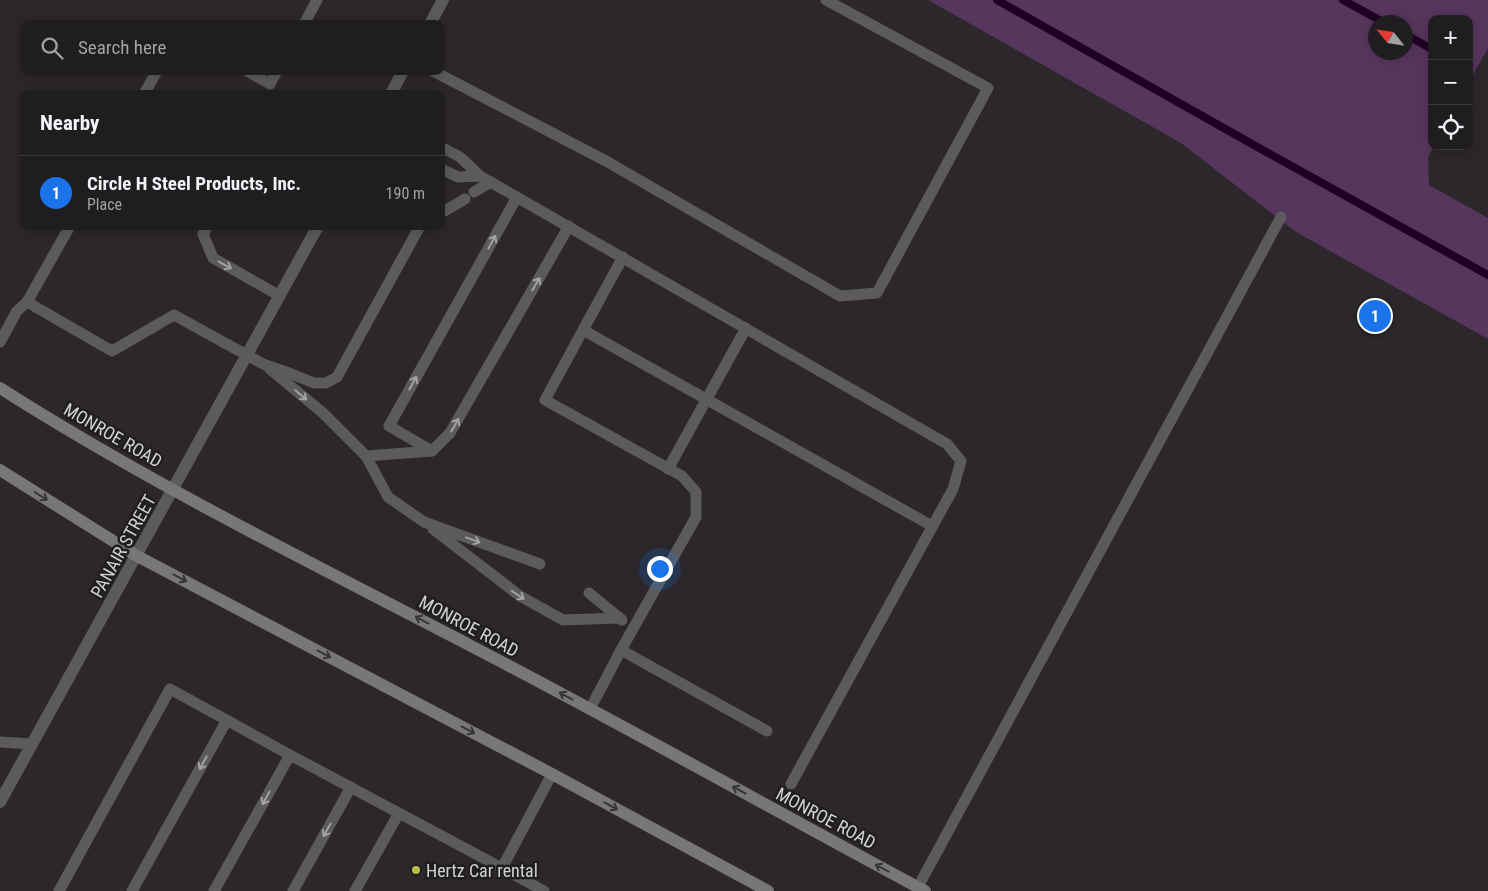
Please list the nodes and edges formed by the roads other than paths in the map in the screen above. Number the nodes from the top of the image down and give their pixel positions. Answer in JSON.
{"nodes":[{"id":1,"x":317,"y":0,"type":"edge"},
{"id":2,"x":443,"y":0,"type":"edge"},
{"id":3,"x":826,"y":0,"type":"edge"},
{"id":4,"x":306,"y":20,"type":"edge"},
{"id":5,"x":432,"y":20,"type":"edge"},
{"id":6,"x":154,"y":75,"type":"edge"},
{"id":7,"x":254,"y":75,"type":"edge"},
{"id":8,"x":275,"y":75,"type":"edge"},
{"id":9,"x":402,"y":75,"type":"edge"},
{"id":10,"x":441,"y":75,"type":"edge"},
{"id":11,"x":146,"y":90,"type":"edge"},
{"id":12,"x":393,"y":90,"type":"edge"},
{"id":13,"x":445,"y":149,"type":"edge"},
{"id":14,"x":445,"y":170,"type":"edge"},
{"id":15,"x":480,"y":176,"type":"junction"},
{"id":16,"x":491,"y":182,"type":"junction"},
{"id":17,"x":517,"y":197,"type":"junction"},
{"id":18,"x":445,"y":211,"type":"edge"},
{"id":19,"x":1281,"y":218,"type":"dead end"},
{"id":20,"x":569,"y":226,"type":"junction"},
{"id":21,"x":68,"y":230,"type":"edge"},
{"id":22,"x":206,"y":230,"type":"edge"},
{"id":23,"x":316,"y":230,"type":"edge"},
{"id":24,"x":418,"y":230,"type":"edge"},
{"id":25,"x":623,"y":257,"type":"junction"},
{"id":26,"x":280,"y":296,"type":"junction"},
{"id":27,"x":27,"y":302,"type":"junction"},
{"id":28,"x":746,"y":328,"type":"junction"},
{"id":29,"x":584,"y":330,"type":"junction"},
{"id":30,"x":0,"y":342,"type":"edge"},
{"id":31,"x":248,"y":355,"type":"junction"},
{"id":32,"x":263,"y":364,"type":"junction"},
{"id":33,"x":0,"y":388,"type":"edge"},
{"id":34,"x":707,"y":399,"type":"junction"},
{"id":35,"x":432,"y":451,"type":"junction"},
{"id":36,"x":366,"y":456,"type":"junction"},
{"id":37,"x":668,"y":469,"type":"junction"},
{"id":38,"x":0,"y":470,"type":"edge"},
{"id":39,"x":173,"y":491,"type":"junction"},
{"id":40,"x":424,"y":522,"type":"junction"},
{"id":41,"x":932,"y":526,"type":"junction"},
{"id":42,"x":137,"y":556,"type":"junction"},
{"id":43,"x":540,"y":564,"type":"dead end"},
{"id":44,"x":589,"y":593,"type":"dead end"},
{"id":45,"x":619,"y":618,"type":"junction"},
{"id":46,"x":635,"y":626,"type":"junction"},
{"id":47,"x":621,"y":650,"type":"junction"},
{"id":48,"x":590,"y":708,"type":"junction"},
{"id":49,"x":227,"y":720,"type":"junction"},
{"id":50,"x":767,"y":731,"type":"dead end"},
{"id":51,"x":0,"y":742,"type":"edge"},
{"id":52,"x":32,"y":744,"type":"junction"},
{"id":53,"x":290,"y":755,"type":"junction"},
{"id":54,"x":552,"y":774,"type":"junction"},
{"id":55,"x":791,"y":784,"type":"dead end"},
{"id":56,"x":351,"y":787,"type":"junction"},
{"id":57,"x":0,"y":802,"type":"edge"},
{"id":58,"x":399,"y":813,"type":"junction"},
{"id":59,"x":502,"y":868,"type":"junction"},
{"id":60,"x":921,"y":889,"type":"edge"},
{"id":61,"x":59,"y":891,"type":"edge"},
{"id":62,"x":132,"y":891,"type":"edge"},
{"id":63,"x":214,"y":891,"type":"edge"},
{"id":64,"x":293,"y":891,"type":"edge"},
{"id":65,"x":356,"y":891,"type":"edge"},
{"id":66,"x":544,"y":891,"type":"edge"},
{"id":67,"x":768,"y":891,"type":"edge"}],
"edges":[{"from":1,"to":4,"type":"lane"},
{"from":2,"to":5,"type":"street"},
{"from":3,"to":10,"type":"lane"},
{"from":6,"to":11,"type":"lane"},
{"from":7,"to":8,"type":"lane"},
{"from":9,"to":12,"type":"street"},
{"from":13,"to":15,"type":"lane"},
{"from":14,"to":15,"type":"lane"},
{"from":15,"to":16,"type":"lane"},
{"from":16,"to":17,"type":"lane"},
{"from":16,"to":18,"type":"lane"},
{"from":17,"to":20,"type":"lane"},
{"from":35,"to":17,"type":"lane","one_way":true},
{"from":19,"to":60,"type":"lane"},
{"from":20,"to":25,"type":"lane"},
{"from":35,"to":20,"type":"lane","one_way":true},
{"from":21,"to":27,"type":"lane"},
{"from":22,"to":26,"type":"lane","one_way":true},
{"from":23,"to":26,"type":"street","name":"PANAIR STREET"},
{"from":24,"to":32,"type":"lane"},
{"from":25,"to":28,"type":"lane"},
{"from":25,"to":29,"type":"lane"},
{"from":26,"to":31,"type":"street","name":"PANAIR STREET"},
{"from":27,"to":30,"type":"lane"},
{"from":27,"to":31,"type":"lane"},
{"from":28,"to":34,"type":"lane"},
{"from":28,"to":41,"type":"lane"},
{"from":29,"to":34,"type":"lane"},
{"from":29,"to":37,"type":"lane"},
{"from":31,"to":32,"type":"lane"},
{"from":31,"to":39,"type":"street","name":"PANAIR STREET"},
{"from":32,"to":36,"type":"lane","one_way":true},
{"from":33,"to":39,"type":"main road","name":"MONROE ROAD"},
{"from":34,"to":37,"type":"lane"},
{"from":34,"to":41,"type":"lane"},
{"from":35,"to":36,"type":"lane"},
{"from":36,"to":40,"type":"lane"},
{"from":37,"to":46,"type":"lane"},
{"from":38,"to":42,"type":"main road","one_way":true},
{"from":39,"to":42,"type":"street","name":"PANAIR STREET"},
{"from":48,"to":39,"type":"main road","name":"MONROE ROAD","one_way":true},
{"from":40,"to":43,"type":"lane","one_way":true},
{"from":40,"to":45,"type":"lane","one_way":true},
{"from":41,"to":55,"type":"lane"},
{"from":42,"to":52,"type":"street","name":"PANAIR STREET"},
{"from":42,"to":54,"type":"main road","one_way":true},
{"from":44,"to":45,"type":"lane"},
{"from":45,"to":46,"type":"lane"},
{"from":46,"to":47,"type":"lane"},
{"from":47,"to":48,"type":"lane"},
{"from":47,"to":50,"type":"lane"},
{"from":60,"to":48,"type":"main road","name":"MONROE ROAD","one_way":true},
{"from":49,"to":53,"type":"lane"},
{"from":49,"to":61,"type":"lane"},
{"from":49,"to":62,"type":"lane","one_way":true},
{"from":51,"to":52,"type":"lane"},
{"from":52,"to":57,"type":"street","name":"PANAIR STREET"},
{"from":53,"to":56,"type":"lane"},
{"from":53,"to":63,"type":"lane","one_way":true},
{"from":54,"to":59,"type":"lane"},
{"from":54,"to":67,"type":"main road","one_way":true},
{"from":56,"to":58,"type":"lane"},
{"from":56,"to":64,"type":"lane","one_way":true},
{"from":58,"to":59,"type":"lane"},
{"from":58,"to":65,"type":"lane"},
{"from":59,"to":66,"type":"lane"}]}
